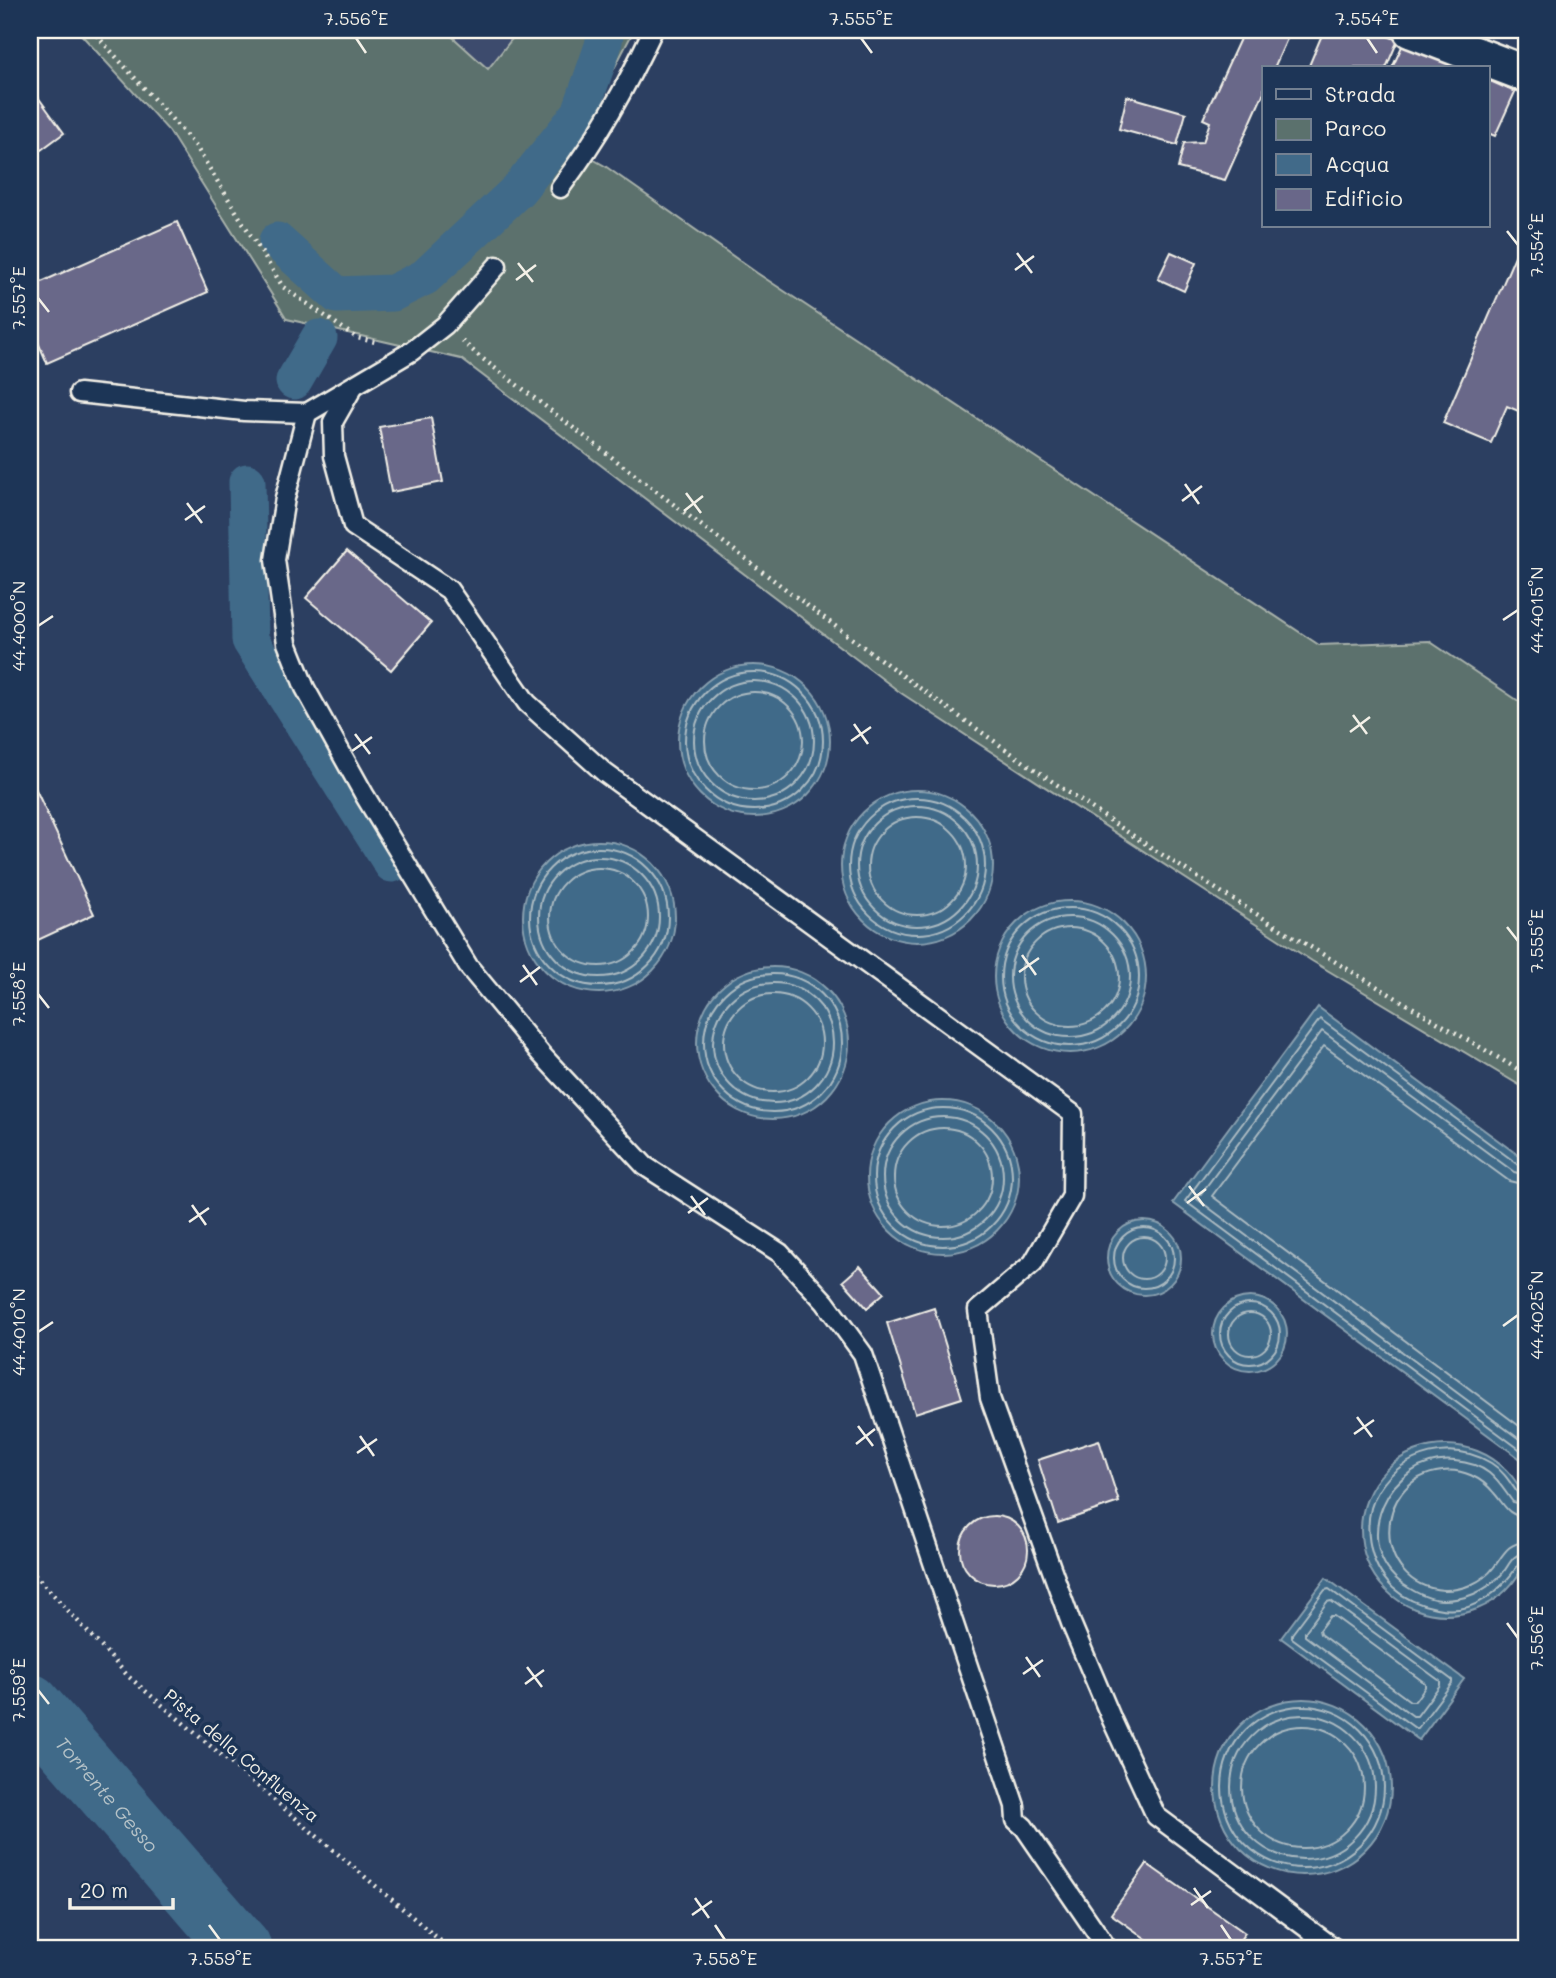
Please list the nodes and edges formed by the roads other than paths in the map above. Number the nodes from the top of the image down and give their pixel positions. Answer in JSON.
{"nodes":[{"id":1,"x":653,"y":30,"type":"edge"},
{"id":2,"x":1411,"y":30,"type":"edge"},
{"id":3,"x":1526,"y":74,"type":"edge"},
{"id":4,"x":560,"y":188,"type":"dead end"},
{"id":5,"x":497,"y":265,"type":"dead end"},
{"id":6,"x":353,"y":387,"type":"junction"},
{"id":7,"x":79,"y":393,"type":"dead end"},
{"id":8,"x":307,"y":413,"type":"junction"},
{"id":9,"x":1107,"y":1948,"type":"edge"},
{"id":10,"x":1334,"y":1948,"type":"edge"}],
"edges":[{"from":1,"to":4,"type":"lane"},
{"from":2,"to":3,"type":"street"},
{"from":5,"to":6,"type":"lane"},
{"from":6,"to":8,"type":"lane"},
{"from":6,"to":10,"type":"lane"},
{"from":7,"to":8,"type":"lane"},
{"from":8,"to":9,"type":"lane"}]}
